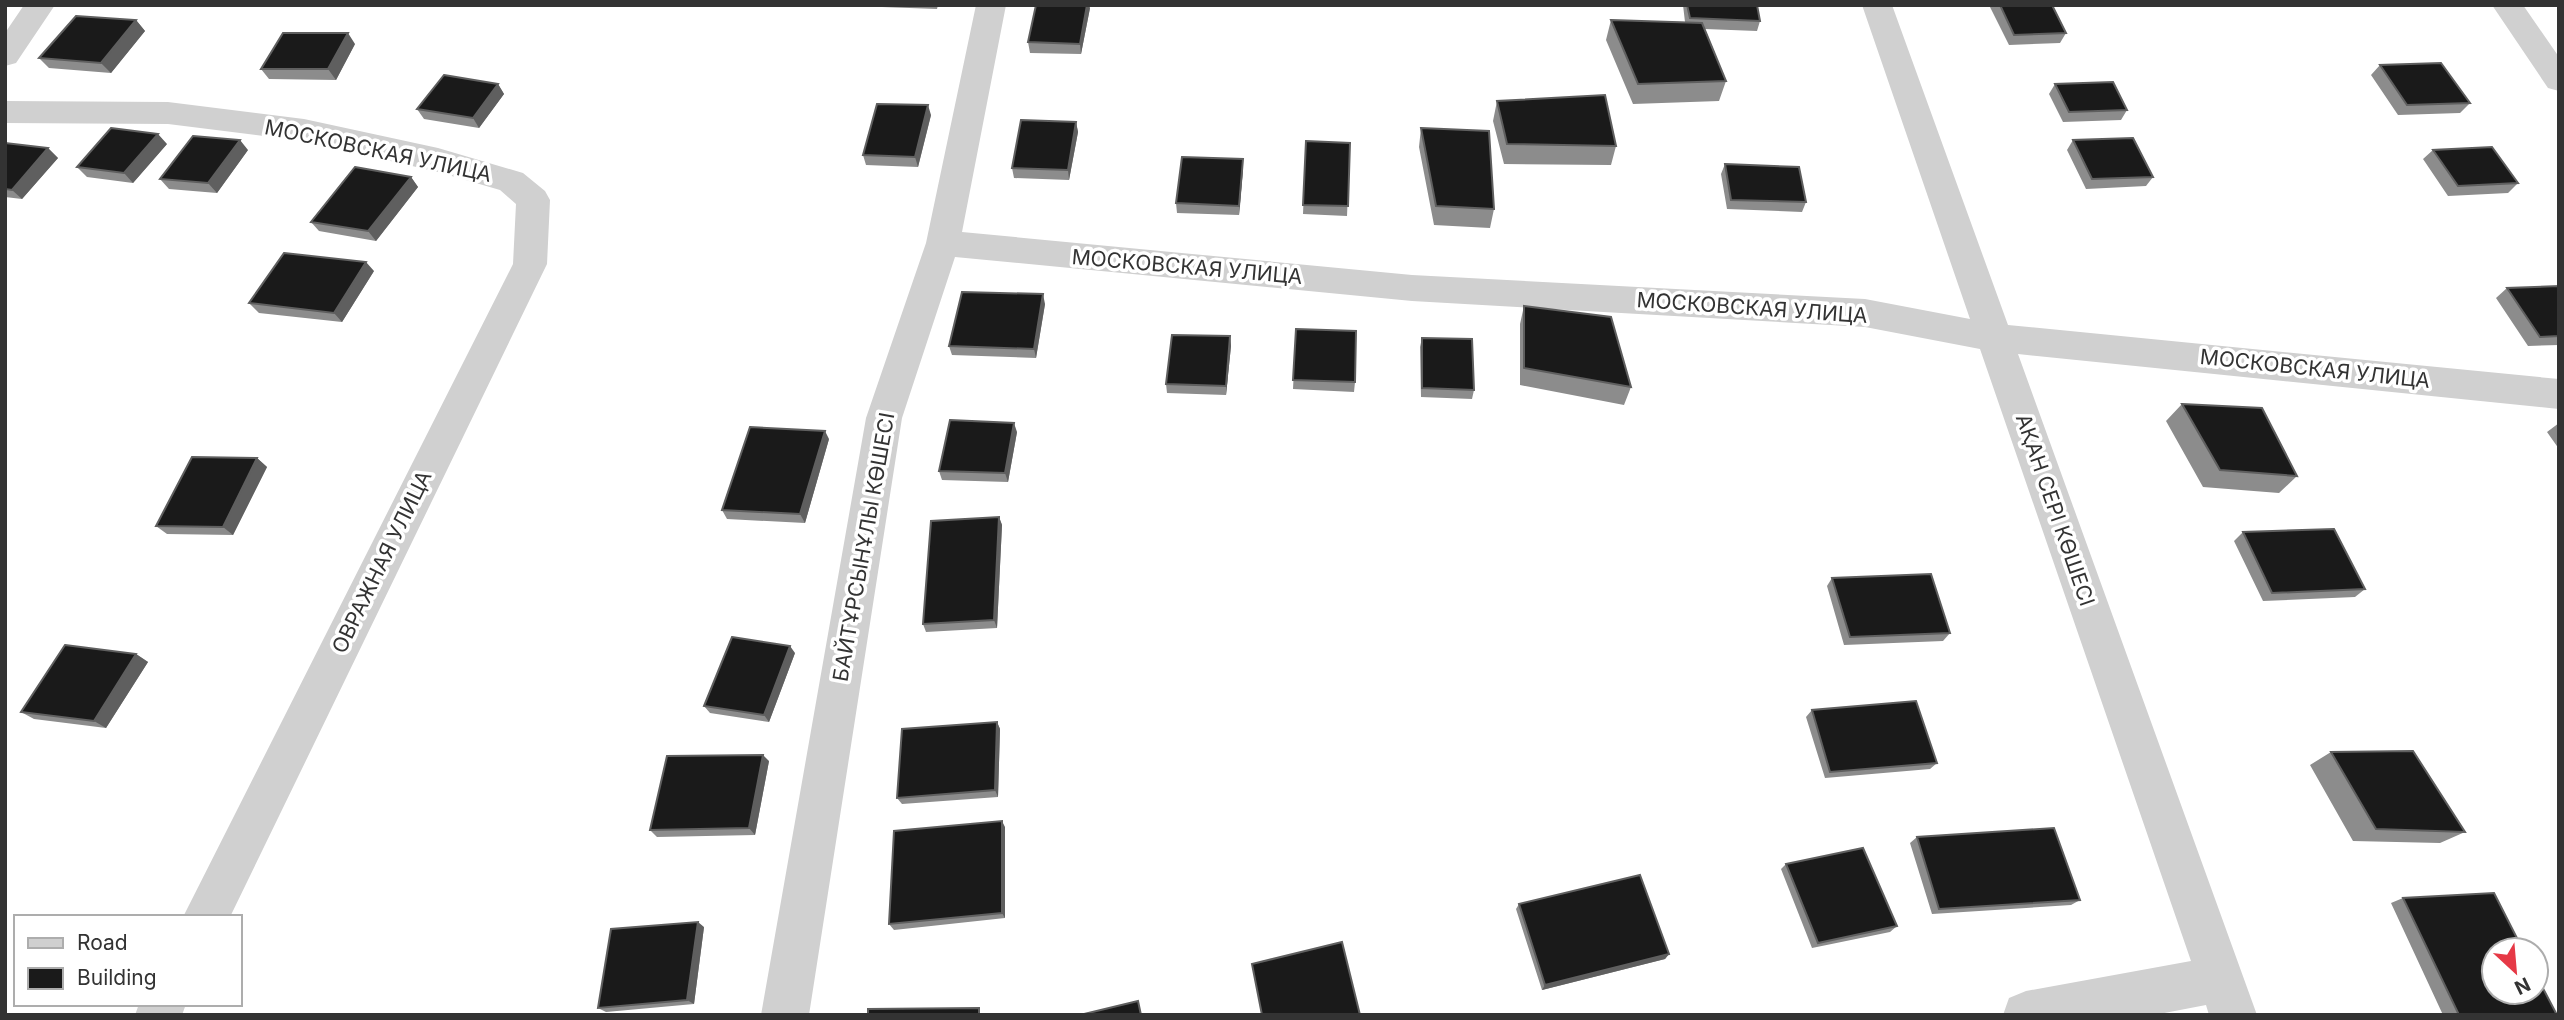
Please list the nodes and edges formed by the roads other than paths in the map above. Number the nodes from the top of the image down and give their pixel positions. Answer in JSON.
{"nodes":[{"id":1,"x":40,"y":5,"type":"edge"},
{"id":2,"x":991,"y":5,"type":"edge"},
{"id":3,"x":1877,"y":5,"type":"edge"},
{"id":4,"x":2507,"y":5,"type":"edge"},
{"id":5,"x":5,"y":56,"type":"edge"},
{"id":6,"x":2559,"y":80,"type":"edge"},
{"id":7,"x":5,"y":112,"type":"edge"},
{"id":8,"x":533,"y":200,"type":"joint"},
{"id":9,"x":943,"y":243,"type":"junction"},
{"id":10,"x":1995,"y":338,"type":"junction"},
{"id":11,"x":2559,"y":394,"type":"edge"},
{"id":12,"x":207,"y":915,"type":"edge"},
{"id":13,"x":2227,"y":997,"type":"edge"},
{"id":14,"x":785,"y":1015,"type":"edge"},
{"id":15,"x":2026,"y":1015,"type":"edge"}],
"edges":[{"from":1,"to":5,"type":"street"},
{"from":2,"to":9,"type":"street","name":"БАЙТҰРСЫНҰЛЫ КӨШЕСІ"},
{"from":3,"to":10,"type":"street","name":"АҚАН СЕРІ КӨШЕСІ"},
{"from":4,"to":6,"type":"street"},
{"from":7,"to":8,"type":"street","name":"МОСКОВСКАЯ УЛИЦА"},
{"from":8,"to":12,"type":"street","name":"ОВРАЖНАЯ УЛИЦА"},
{"from":9,"to":10,"type":"street","name":"МОСКОВСКАЯ УЛИЦА"},
{"from":9,"to":14,"type":"street","name":"БАЙТҰРСЫНҰЛЫ КӨШЕСІ"},
{"from":10,"to":11,"type":"street","name":"МОСКОВСКАЯ УЛИЦА"},
{"from":10,"to":13,"type":"street","name":"АҚАН СЕРІ КӨШЕСІ"},
{"from":13,"to":15,"type":"street"}]}
